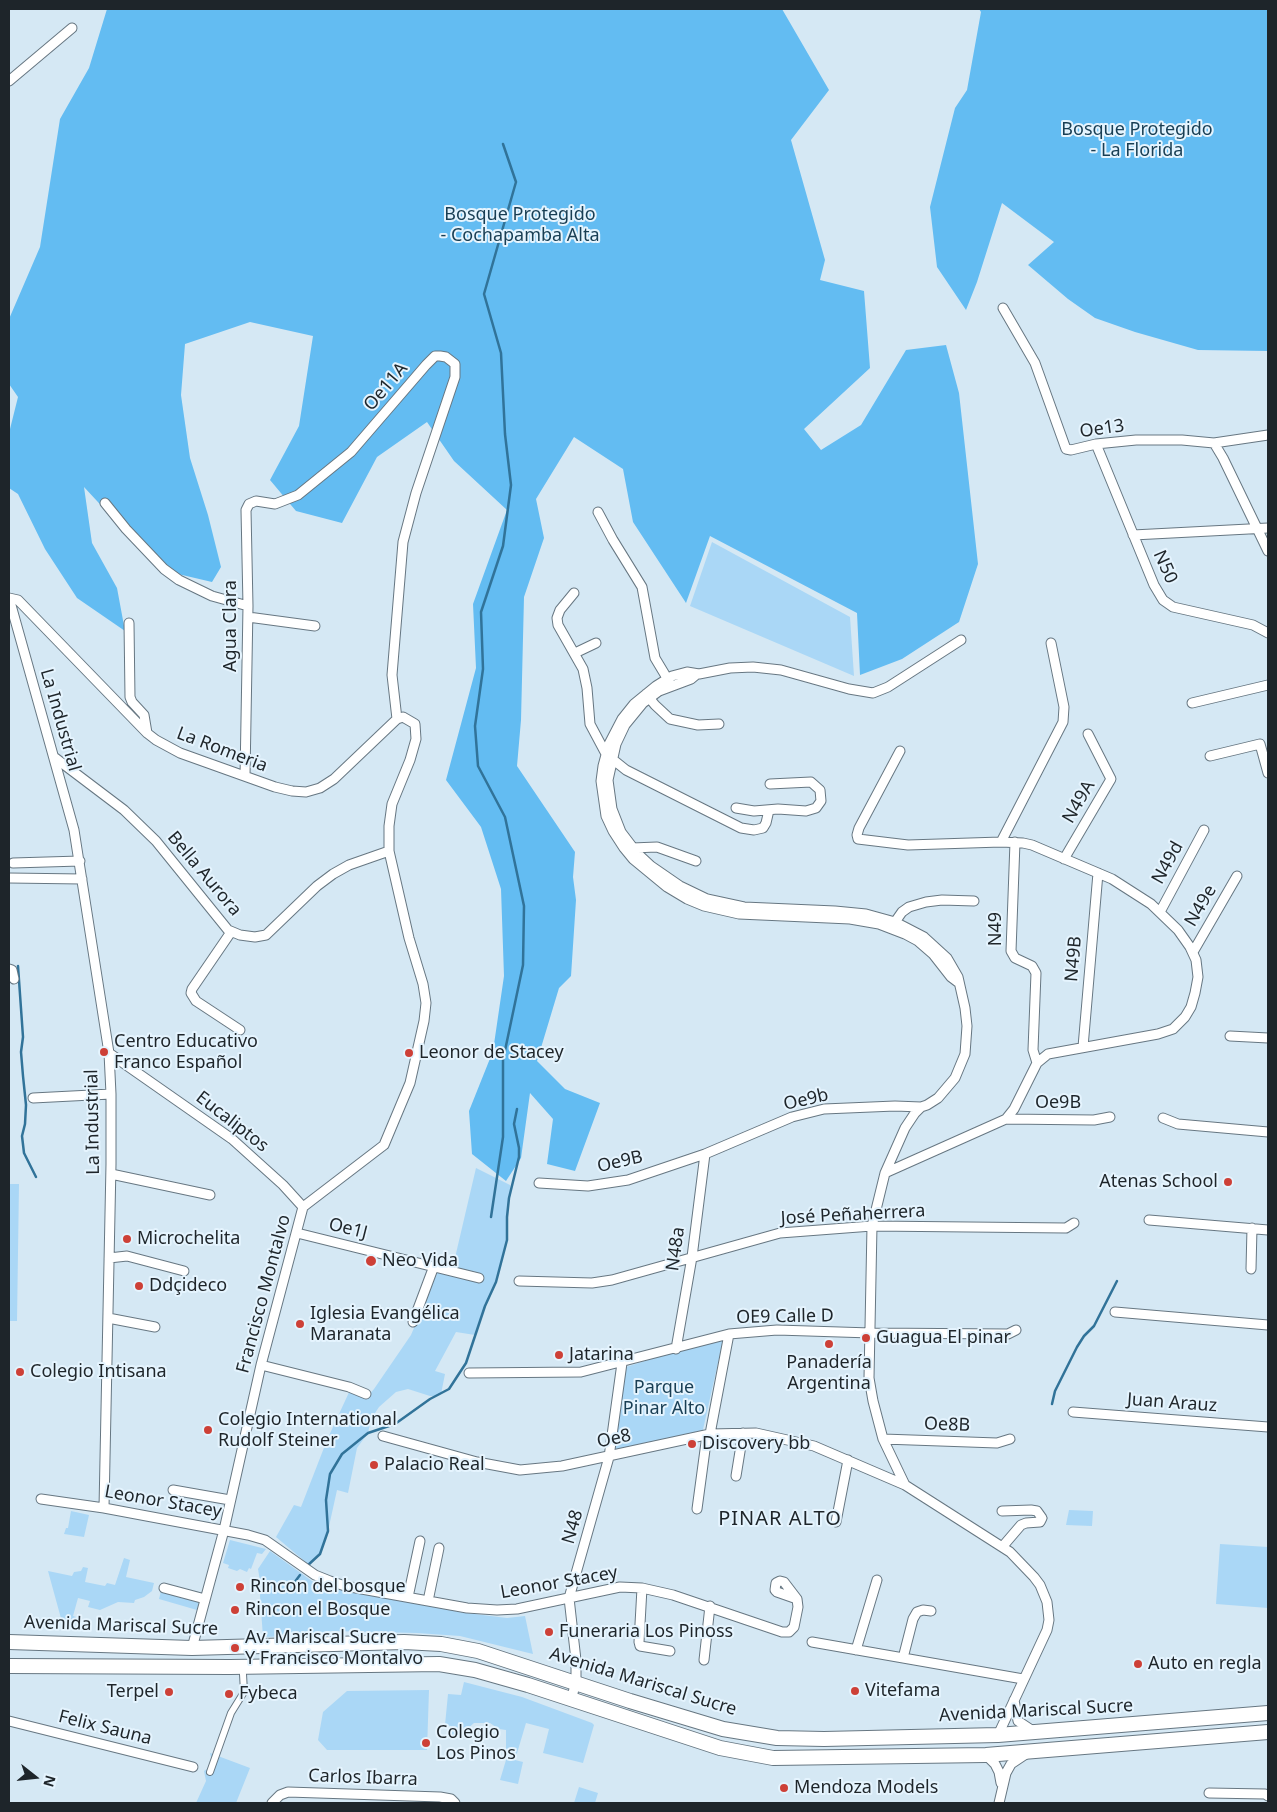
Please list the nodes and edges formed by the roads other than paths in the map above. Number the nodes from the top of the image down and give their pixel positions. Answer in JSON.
{"nodes":[{"id":1,"x":72,"y":28,"type":"dead end"},
{"id":2,"x":9,"y":82,"type":"edge"},
{"id":3,"x":1003,"y":308,"type":"dead end"},
{"id":4,"x":1268,"y":435,"type":"edge"},
{"id":5,"x":1214,"y":443,"type":"junction"},
{"id":6,"x":1096,"y":444,"type":"junction"},
{"id":7,"x":105,"y":503,"type":"dead end"},
{"id":8,"x":275,"y":504,"type":"joint"},
{"id":9,"x":598,"y":512,"type":"dead end"},
{"id":10,"x":1268,"y":528,"type":"edge"},
{"id":11,"x":1256,"y":529,"type":"junction"},
{"id":12,"x":1134,"y":536,"type":"junction"},
{"id":13,"x":1268,"y":551,"type":"edge"},
{"id":14,"x":574,"y":593,"type":"dead end"},
{"id":15,"x":9,"y":598,"type":"edge"},
{"id":16,"x":248,"y":606,"type":"junction"},
{"id":17,"x":248,"y":617,"type":"junction"},
{"id":18,"x":129,"y":623,"type":"dead end"},
{"id":19,"x":315,"y":626,"type":"dead end"},
{"id":20,"x":1268,"y":632,"type":"edge"},
{"id":21,"x":961,"y":640,"type":"dead end"},
{"id":22,"x":596,"y":643,"type":"dead end"},
{"id":23,"x":1051,"y":643,"type":"dead end"},
{"id":24,"x":575,"y":653,"type":"junction"},
{"id":25,"x":669,"y":682,"type":"junction"},
{"id":26,"x":1268,"y":686,"type":"edge"},
{"id":27,"x":648,"y":696,"type":"junction"},
{"id":28,"x":1192,"y":703,"type":"dead end"},
{"id":29,"x":396,"y":719,"type":"junction"},
{"id":30,"x":719,"y":724,"type":"dead end"},
{"id":31,"x":147,"y":733,"type":"junction"},
{"id":32,"x":1088,"y":734,"type":"dead end"},
{"id":33,"x":900,"y":751,"type":"dead end"},
{"id":34,"x":609,"y":756,"type":"junction"},
{"id":35,"x":1210,"y":756,"type":"dead end"},
{"id":36,"x":54,"y":757,"type":"junction"},
{"id":37,"x":1268,"y":770,"type":"edge"},
{"id":38,"x":245,"y":776,"type":"junction"},
{"id":39,"x":770,"y":784,"type":"dead end"},
{"id":40,"x":736,"y":808,"type":"dead end"},
{"id":41,"x":768,"y":810,"type":"junction"},
{"id":42,"x":1204,"y":830,"type":"dead end"},
{"id":43,"x":1001,"y":842,"type":"junction"},
{"id":44,"x":1015,"y":842,"type":"junction"},
{"id":45,"x":630,"y":849,"type":"junction"},
{"id":46,"x":389,"y":850,"type":"junction"},
{"id":47,"x":1064,"y":859,"type":"junction"},
{"id":48,"x":80,"y":861,"type":"junction"},
{"id":49,"x":696,"y":861,"type":"dead end"},
{"id":50,"x":14,"y":863,"type":"dead end"},
{"id":51,"x":1098,"y":873,"type":"junction"},
{"id":52,"x":1237,"y":876,"type":"dead end"},
{"id":53,"x":9,"y":878,"type":"edge"},
{"id":54,"x":82,"y":879,"type":"junction"},
{"id":55,"x":974,"y":901,"type":"dead end"},
{"id":56,"x":790,"y":912,"type":"junction"},
{"id":57,"x":1160,"y":912,"type":"junction"},
{"id":58,"x":895,"y":922,"type":"junction"},
{"id":59,"x":231,"y":932,"type":"junction"},
{"id":60,"x":1193,"y":952,"type":"junction"},
{"id":61,"x":9,"y":969,"type":"edge"},
{"id":62,"x":14,"y":979,"type":"dead end"},
{"id":63,"x":959,"y":983,"type":"junction"},
{"id":64,"x":240,"y":1030,"type":"dead end"},
{"id":65,"x":1230,"y":1036,"type":"dead end"},
{"id":66,"x":1268,"y":1038,"type":"edge"},
{"id":67,"x":1083,"y":1047,"type":"junction"},
{"id":68,"x":108,"y":1053,"type":"junction"},
{"id":69,"x":1037,"y":1064,"type":"junction"},
{"id":70,"x":111,"y":1094,"type":"junction"},
{"id":71,"x":33,"y":1098,"type":"dead end"},
{"id":72,"x":921,"y":1107,"type":"junction"},
{"id":73,"x":1110,"y":1117,"type":"dead end"},
{"id":74,"x":1163,"y":1118,"type":"dead end"},
{"id":75,"x":1006,"y":1120,"type":"junction"},
{"id":76,"x":1268,"y":1132,"type":"edge"},
{"id":77,"x":705,"y":1154,"type":"junction"},
{"id":78,"x":885,"y":1173,"type":"junction"},
{"id":79,"x":111,"y":1174,"type":"junction"},
{"id":80,"x":539,"y":1183,"type":"dead end"},
{"id":81,"x":210,"y":1195,"type":"dead end"},
{"id":82,"x":303,"y":1208,"type":"junction"},
{"id":83,"x":1149,"y":1220,"type":"dead end"},
{"id":84,"x":1074,"y":1224,"type":"dead end"},
{"id":85,"x":872,"y":1226,"type":"junction"},
{"id":86,"x":1252,"y":1228,"type":"junction"},
{"id":87,"x":1268,"y":1230,"type":"edge"},
{"id":88,"x":297,"y":1233,"type":"junction"},
{"id":89,"x":692,"y":1257,"type":"junction"},
{"id":90,"x":109,"y":1258,"type":"junction"},
{"id":91,"x":434,"y":1266,"type":"junction"},
{"id":92,"x":1251,"y":1269,"type":"dead end"},
{"id":93,"x":184,"y":1271,"type":"dead end"},
{"id":94,"x":479,"y":1278,"type":"dead end"},
{"id":95,"x":520,"y":1282,"type":"dead end"},
{"id":96,"x":1115,"y":1312,"type":"dead end"},
{"id":97,"x":108,"y":1318,"type":"junction"},
{"id":98,"x":413,"y":1322,"type":"dead end"},
{"id":99,"x":1268,"y":1325,"type":"edge"},
{"id":100,"x":155,"y":1327,"type":"dead end"},
{"id":101,"x":1016,"y":1330,"type":"dead end"},
{"id":102,"x":871,"y":1333,"type":"junction"},
{"id":103,"x":729,"y":1334,"type":"junction"},
{"id":104,"x":676,"y":1348,"type":"junction"},
{"id":105,"x":622,"y":1362,"type":"junction"},
{"id":106,"x":261,"y":1365,"type":"junction"},
{"id":107,"x":469,"y":1373,"type":"dead end"},
{"id":108,"x":366,"y":1394,"type":"dead end"},
{"id":109,"x":1073,"y":1412,"type":"dead end"},
{"id":110,"x":1268,"y":1426,"type":"edge"},
{"id":111,"x":743,"y":1433,"type":"junction"},
{"id":112,"x":708,"y":1434,"type":"junction"},
{"id":113,"x":383,"y":1436,"type":"dead end"},
{"id":114,"x":1010,"y":1439,"type":"dead end"},
{"id":115,"x":883,"y":1440,"type":"junction"},
{"id":116,"x":609,"y":1457,"type":"junction"},
{"id":117,"x":848,"y":1460,"type":"junction"},
{"id":118,"x":736,"y":1476,"type":"dead end"},
{"id":119,"x":905,"y":1484,"type":"junction"},
{"id":120,"x":173,"y":1490,"type":"dead end"},
{"id":121,"x":41,"y":1499,"type":"dead end"},
{"id":122,"x":230,"y":1500,"type":"junction"},
{"id":123,"x":104,"y":1508,"type":"junction"},
{"id":124,"x":697,"y":1509,"type":"dead end"},
{"id":125,"x":1002,"y":1511,"type":"dead end"},
{"id":126,"x":836,"y":1522,"type":"dead end"},
{"id":127,"x":224,"y":1530,"type":"junction"},
{"id":128,"x":420,"y":1541,"type":"dead end"},
{"id":129,"x":1003,"y":1546,"type":"junction"},
{"id":130,"x":439,"y":1548,"type":"dead end"},
{"id":131,"x":876,"y":1580,"type":"dead end"},
{"id":132,"x":164,"y":1588,"type":"dead end"},
{"id":133,"x":642,"y":1588,"type":"junction"},
{"id":134,"x":408,"y":1598,"type":"junction"},
{"id":135,"x":570,"y":1598,"type":"junction"},
{"id":136,"x":797,"y":1599,"type":"dead end"},
{"id":137,"x":205,"y":1600,"type":"junction"},
{"id":138,"x":428,"y":1601,"type":"junction"},
{"id":139,"x":710,"y":1606,"type":"junction"},
{"id":140,"x":931,"y":1611,"type":"dead end"},
{"id":141,"x":9,"y":1642,"type":"edge"},
{"id":142,"x":812,"y":1642,"type":"dead end"},
{"id":143,"x":192,"y":1648,"type":"junction"},
{"id":144,"x":856,"y":1650,"type":"junction"},
{"id":145,"x":670,"y":1651,"type":"dead end"},
{"id":146,"x":903,"y":1658,"type":"junction"},
{"id":147,"x":704,"y":1660,"type":"dead end"},
{"id":148,"x":9,"y":1666,"type":"edge"},
{"id":149,"x":244,"y":1674,"type":"dead end"},
{"id":150,"x":1023,"y":1679,"type":"junction"},
{"id":151,"x":576,"y":1682,"type":"junction"},
{"id":152,"x":571,"y":1700,"type":"junction"},
{"id":153,"x":1014,"y":1700,"type":"junction"},
{"id":154,"x":1268,"y":1713,"type":"edge"},
{"id":155,"x":9,"y":1721,"type":"edge"},
{"id":156,"x":1036,"y":1732,"type":"junction"},
{"id":157,"x":1268,"y":1732,"type":"edge"},
{"id":158,"x":998,"y":1734,"type":"junction"},
{"id":159,"x":905,"y":1737,"type":"junction"},
{"id":160,"x":1030,"y":1751,"type":"junction"},
{"id":161,"x":986,"y":1755,"type":"junction"},
{"id":162,"x":905,"y":1756,"type":"junction"},
{"id":163,"x":193,"y":1767,"type":"dead end"},
{"id":164,"x":210,"y":1772,"type":"dead end"},
{"id":165,"x":1002,"y":1786,"type":"junction"},
{"id":166,"x":1209,"y":1793,"type":"dead end"},
{"id":167,"x":1268,"y":1796,"type":"edge"},
{"id":168,"x":272,"y":1803,"type":"edge"},
{"id":169,"x":455,"y":1803,"type":"edge"},
{"id":170,"x":999,"y":1803,"type":"edge"}],
"edges":[{"from":1,"to":2,"type":"street"},
{"from":3,"to":6,"type":"street","name":"Oe13"},
{"from":4,"to":5,"type":"street","name":"Oe13"},
{"from":5,"to":6,"type":"street","name":"Oe13"},
{"from":5,"to":11,"type":"street"},
{"from":6,"to":12,"type":"street","name":"N50"},
{"from":7,"to":16,"type":"street"},
{"from":8,"to":16,"type":"street","name":"Agua Clara"},
{"from":8,"to":29,"type":"street","name":"Oe11A"},
{"from":9,"to":25,"type":"street"},
{"from":10,"to":11,"type":"street"},
{"from":11,"to":12,"type":"street"},
{"from":11,"to":13,"type":"street"},
{"from":12,"to":20,"type":"street","name":"N50"},
{"from":14,"to":24,"type":"street"},
{"from":15,"to":31,"type":"street","name":"La Romeria"},
{"from":15,"to":36,"type":"street","name":"La Industrial"},
{"from":16,"to":17,"type":"street","name":"Agua Clara"},
{"from":17,"to":19,"type":"street"},
{"from":17,"to":38,"type":"street","name":"Agua Clara"},
{"from":18,"to":31,"type":"street"},
{"from":21,"to":25,"type":"street"},
{"from":22,"to":24,"type":"street"},
{"from":23,"to":43,"type":"street"},
{"from":24,"to":34,"type":"street"},
{"from":25,"to":27,"type":"street"},
{"from":26,"to":28,"type":"street"},
{"from":27,"to":30,"type":"street"},
{"from":27,"to":34,"type":"street"},
{"from":29,"to":38,"type":"street","name":"La Romeria"},
{"from":29,"to":46,"type":"street","name":"Francisco Montalvo"},
{"from":31,"to":38,"type":"street","name":"La Romeria"},
{"from":32,"to":47,"type":"street","name":"N49A"},
{"from":33,"to":43,"type":"street"},
{"from":34,"to":41,"type":"street"},
{"from":34,"to":45,"type":"street"},
{"from":35,"to":37,"type":"street"},
{"from":36,"to":48,"type":"street","name":"La Industrial"},
{"from":36,"to":59,"type":"street","name":"Bella Aurora"},
{"from":39,"to":41,"type":"street"},
{"from":40,"to":41,"type":"street"},
{"from":42,"to":57,"type":"street","name":"N49d"},
{"from":43,"to":44,"type":"street"},
{"from":44,"to":47,"type":"street"},
{"from":44,"to":69,"type":"street","name":"N49"},
{"from":45,"to":49,"type":"street"},
{"from":45,"to":56,"type":"street"},
{"from":46,"to":59,"type":"street","name":"Bella Aurora"},
{"from":46,"to":82,"type":"street","name":"Francisco Montalvo"},
{"from":47,"to":51,"type":"street"},
{"from":48,"to":50,"type":"street"},
{"from":48,"to":54,"type":"street","name":"La Industrial"},
{"from":51,"to":57,"type":"street"},
{"from":51,"to":67,"type":"street","name":"N49B"},
{"from":52,"to":60,"type":"street","name":"N49e"},
{"from":53,"to":54,"type":"street"},
{"from":54,"to":68,"type":"street","name":"La Industrial"},
{"from":55,"to":58,"type":"street"},
{"from":56,"to":58,"type":"street"},
{"from":56,"to":63,"type":"street"},
{"from":57,"to":60,"type":"street"},
{"from":58,"to":63,"type":"street"},
{"from":59,"to":64,"type":"street"},
{"from":60,"to":67,"type":"street"},
{"from":61,"to":62,"type":"street"},
{"from":63,"to":72,"type":"street"},
{"from":65,"to":66,"type":"street"},
{"from":67,"to":69,"type":"street"},
{"from":68,"to":70,"type":"street","name":"La Industrial"},
{"from":68,"to":82,"type":"street","name":"Eucaliptos"},
{"from":69,"to":75,"type":"street"},
{"from":70,"to":71,"type":"street"},
{"from":70,"to":79,"type":"street","name":"La Industrial"},
{"from":72,"to":77,"type":"street","name":"Oe9b"},
{"from":72,"to":78,"type":"street"},
{"from":73,"to":75,"type":"street","name":"Oe9B"},
{"from":74,"to":76,"type":"street"},
{"from":75,"to":78,"type":"street"},
{"from":77,"to":80,"type":"street","name":"Oe9B"},
{"from":77,"to":89,"type":"street","name":"N48a"},
{"from":78,"to":85,"type":"street"},
{"from":79,"to":81,"type":"street"},
{"from":79,"to":90,"type":"street","name":"La Industrial"},
{"from":82,"to":88,"type":"street","name":"Francisco Montalvo"},
{"from":83,"to":86,"type":"street"},
{"from":84,"to":85,"type":"street","name":"José Peñaherrera"},
{"from":85,"to":89,"type":"street","name":"José Peñaherrera"},
{"from":85,"to":102,"type":"street"},
{"from":86,"to":87,"type":"street"},
{"from":86,"to":92,"type":"street"},
{"from":88,"to":91,"type":"street","name":"Oe1J"},
{"from":88,"to":106,"type":"street","name":"Francisco Montalvo"},
{"from":89,"to":95,"type":"street","name":"José Peñaherrera"},
{"from":89,"to":104,"type":"street","name":"N48a"},
{"from":90,"to":93,"type":"street"},
{"from":90,"to":97,"type":"street","name":"La Industrial"},
{"from":91,"to":94,"type":"street","name":"Oe1J"},
{"from":91,"to":98,"type":"street"},
{"from":96,"to":99,"type":"street"},
{"from":97,"to":100,"type":"street"},
{"from":97,"to":123,"type":"street","name":"La Industrial"},
{"from":101,"to":102,"type":"street","name":"OE9 Calle D"},
{"from":102,"to":103,"type":"street","name":"OE9 Calle D"},
{"from":102,"to":115,"type":"street"},
{"from":103,"to":104,"type":"street","name":"OE9 Calle D"},
{"from":103,"to":112,"type":"street"},
{"from":104,"to":105,"type":"street","name":"OE9 Calle D"},
{"from":105,"to":107,"type":"street","name":"OE9 Calle D"},
{"from":105,"to":116,"type":"street","name":"N48"},
{"from":106,"to":108,"type":"street"},
{"from":106,"to":122,"type":"street","name":"Francisco Montalvo"},
{"from":109,"to":110,"type":"street","name":"Juan Arauz"},
{"from":111,"to":112,"type":"street","name":"Oe8"},
{"from":111,"to":117,"type":"street","name":"Oe8"},
{"from":111,"to":118,"type":"street"},
{"from":112,"to":116,"type":"street","name":"Oe8"},
{"from":112,"to":124,"type":"street"},
{"from":113,"to":116,"type":"street","name":"Oe8"},
{"from":114,"to":115,"type":"street","name":"Oe8B"},
{"from":115,"to":119,"type":"street"},
{"from":116,"to":135,"type":"street","name":"N48"},
{"from":117,"to":119,"type":"street","name":"Oe8"},
{"from":117,"to":126,"type":"street"},
{"from":119,"to":129,"type":"street","name":"Oe8"},
{"from":120,"to":122,"type":"street"},
{"from":121,"to":123,"type":"street","name":"Leonor Stacey"},
{"from":122,"to":127,"type":"street","name":"Francisco Montalvo"},
{"from":123,"to":127,"type":"street","name":"Leonor Stacey"},
{"from":125,"to":129,"type":"street"},
{"from":127,"to":134,"type":"street","name":"Leonor Stacey"},
{"from":127,"to":137,"type":"street","name":"Francisco Montalvo"},
{"from":128,"to":134,"type":"street"},
{"from":129,"to":150,"type":"street","name":"Oe8"},
{"from":130,"to":138,"type":"street"},
{"from":131,"to":144,"type":"street"},
{"from":132,"to":137,"type":"street"},
{"from":133,"to":135,"type":"street","name":"Leonor Stacey"},
{"from":133,"to":139,"type":"street","name":"Leonor Stacey"},
{"from":133,"to":145,"type":"street"},
{"from":134,"to":138,"type":"street","name":"Leonor Stacey"},
{"from":135,"to":138,"type":"street","name":"Leonor Stacey"},
{"from":135,"to":151,"type":"street","name":"N48"},
{"from":136,"to":139,"type":"street","name":"Leonor Stacey"},
{"from":137,"to":143,"type":"street","name":"Francisco Montalvo"},
{"from":139,"to":147,"type":"street"},
{"from":140,"to":146,"type":"street"},
{"from":141,"to":143,"type":"main road","name":"Avenida Mariscal Sucre"},
{"from":142,"to":144,"type":"street"},
{"from":143,"to":151,"type":"main road","name":"Avenida Mariscal Sucre"},
{"from":144,"to":146,"type":"street"},
{"from":146,"to":150,"type":"street"},
{"from":148,"to":152,"type":"main road","name":"Avenida Mariscal Sucre"},
{"from":149,"to":164,"type":"street"},
{"from":150,"to":153,"type":"street","name":"Oe8"},
{"from":151,"to":152,"type":"street","name":"N48"},
{"from":151,"to":159,"type":"main road","name":"Avenida Mariscal Sucre"},
{"from":152,"to":162,"type":"main road","name":"Avenida Mariscal Sucre"},
{"from":153,"to":156,"type":"street"},
{"from":153,"to":158,"type":"street","name":"Oe8"},
{"from":154,"to":156,"type":"main road","name":"Avenida Mariscal Sucre"},
{"from":155,"to":163,"type":"street","name":"Felix Sauna"},
{"from":156,"to":158,"type":"main road","name":"Avenida Mariscal Sucre"},
{"from":157,"to":160,"type":"main road","name":"Avenida Mariscal Sucre"},
{"from":158,"to":159,"type":"main road","name":"Avenida Mariscal Sucre"},
{"from":159,"to":162,"type":"main road"},
{"from":160,"to":161,"type":"main road","name":"Avenida Mariscal Sucre"},
{"from":160,"to":165,"type":"street"},
{"from":161,"to":162,"type":"main road","name":"Avenida Mariscal Sucre"},
{"from":161,"to":165,"type":"street"},
{"from":165,"to":170,"type":"street"},
{"from":166,"to":167,"type":"street"},
{"from":168,"to":169,"type":"street","name":"Carlos Ibarra"}]}
